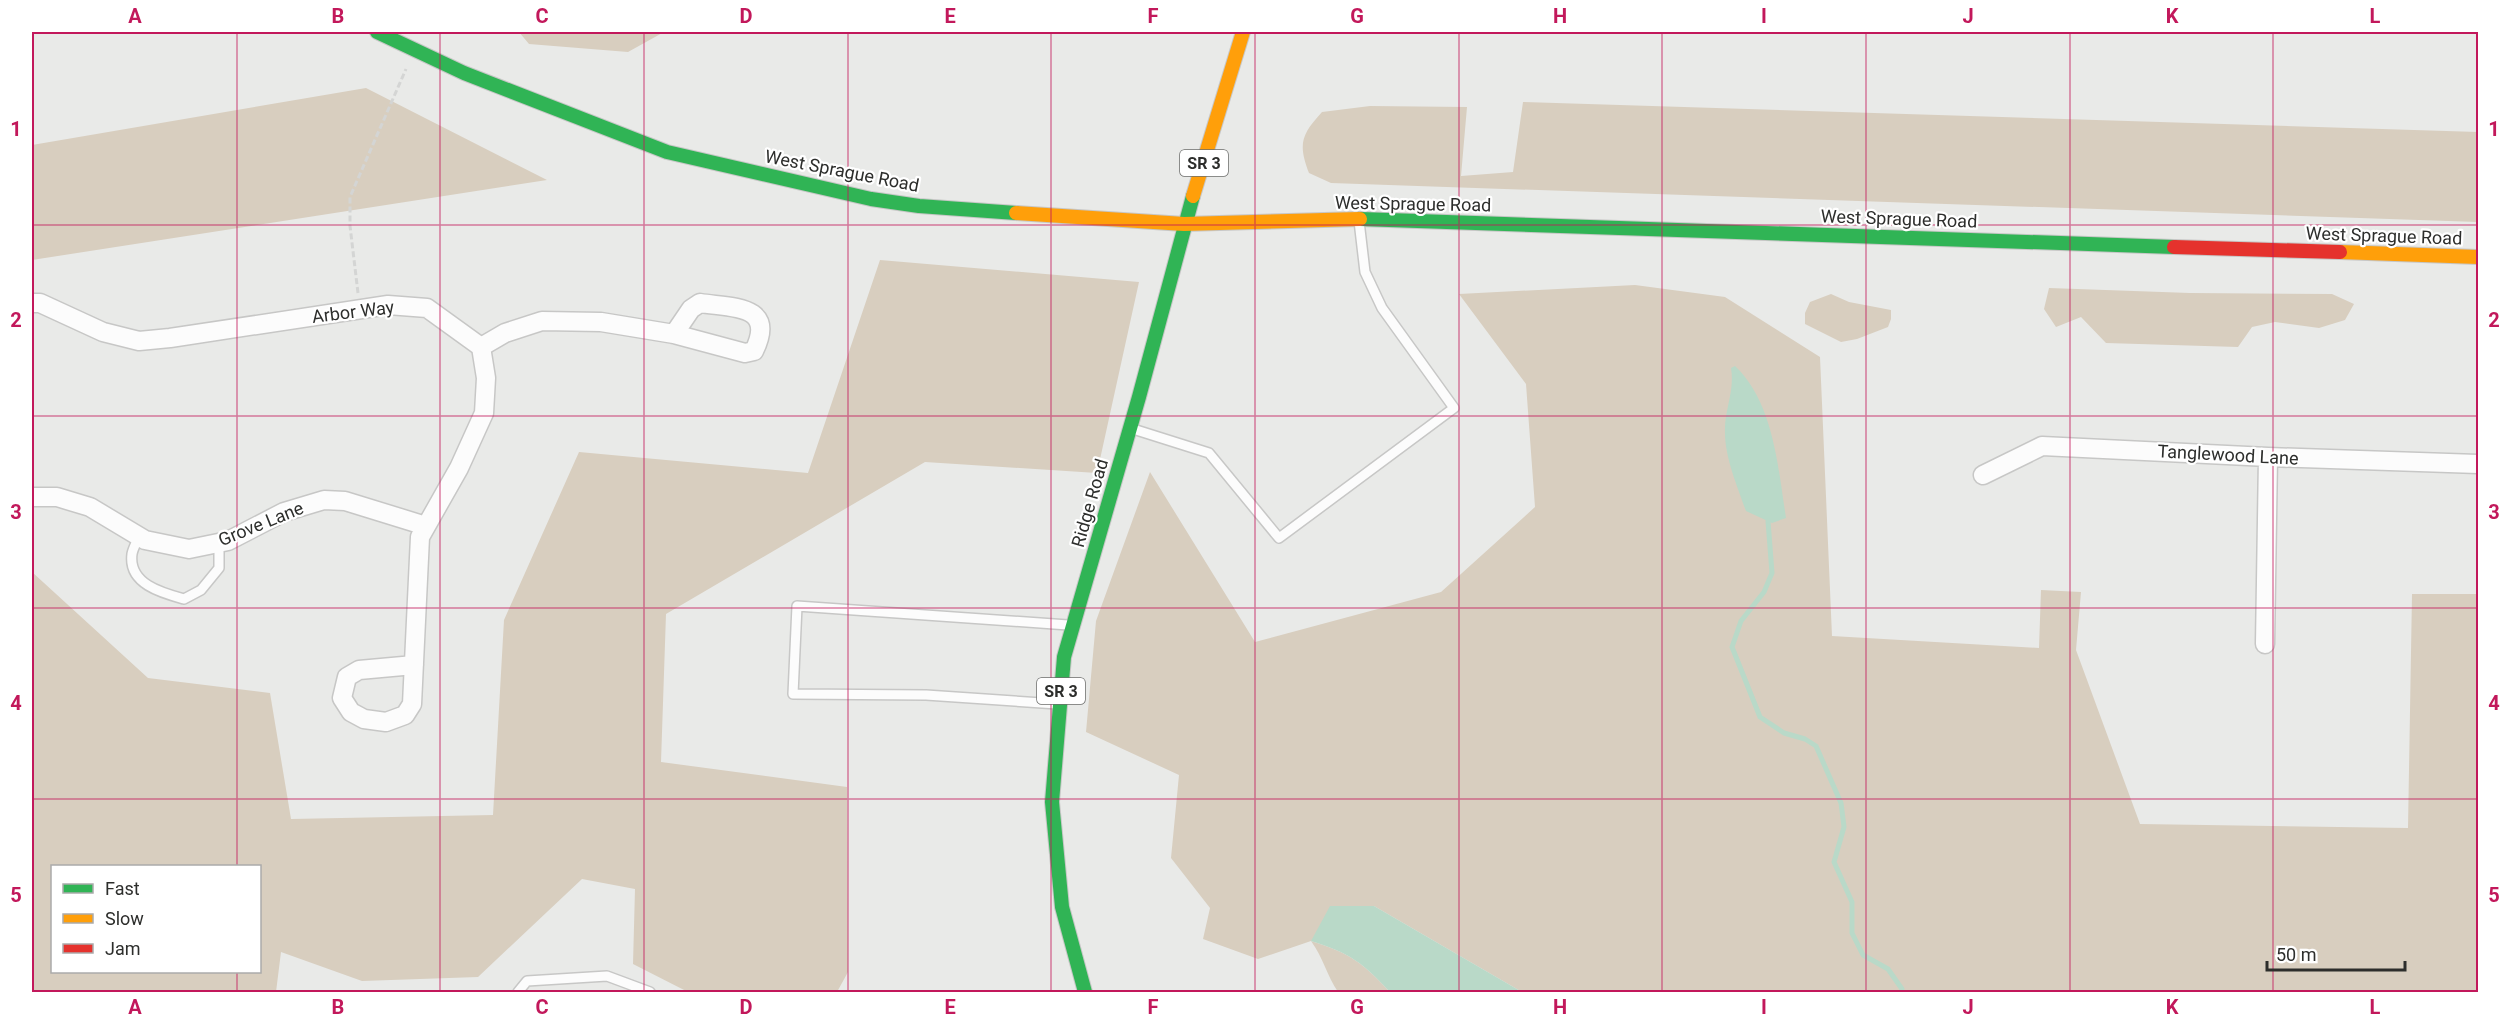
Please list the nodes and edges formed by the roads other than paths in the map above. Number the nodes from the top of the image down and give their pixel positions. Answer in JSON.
{"nodes":[{"id":1,"x":376,"y":32,"type":"edge"},
{"id":2,"x":1243,"y":32,"type":"edge"},
{"id":3,"x":1359,"y":219,"type":"junction"},
{"id":4,"x":1184,"y":224,"type":"junction"},
{"id":5,"x":2478,"y":257,"type":"edge"},
{"id":6,"x":32,"y":303,"type":"edge"},
{"id":7,"x":674,"y":334,"type":"dead end"},
{"id":8,"x":482,"y":347,"type":"junction"},
{"id":9,"x":1130,"y":428,"type":"junction"},
{"id":10,"x":2268,"y":457,"type":"junction"},
{"id":11,"x":2478,"y":464,"type":"edge"},
{"id":12,"x":1983,"y":475,"type":"dead end"},
{"id":13,"x":32,"y":497,"type":"edge"},
{"id":14,"x":426,"y":526,"type":"junction"},
{"id":15,"x":139,"y":536,"type":"junction"},
{"id":16,"x":219,"y":543,"type":"junction"},
{"id":17,"x":1073,"y":625,"type":"junction"},
{"id":18,"x":2265,"y":644,"type":"dead end"},
{"id":19,"x":414,"y":665,"type":"dead end"},
{"id":20,"x":1060,"y":704,"type":"junction"},
{"id":21,"x":1081,"y":992,"type":"edge"},
{"id":22,"x":518,"y":993,"type":"edge"},
{"id":23,"x":650,"y":993,"type":"edge"}],
"edges":[{"from":1,"to":4,"type":"street","name":"West Sprague Road"},
{"from":2,"to":4,"type":"street","name":"Ridge Road","number":"SR 3"},
{"from":3,"to":4,"type":"street","name":"West Sprague Road"},
{"from":3,"to":5,"type":"street","name":"West Sprague Road"},
{"from":3,"to":9,"type":"lane"},
{"from":4,"to":9,"type":"street","name":"Ridge Road","number":"SR 3"},
{"from":6,"to":8,"type":"street","name":"Arbor Way"},
{"from":7,"to":8,"type":"street"},
{"from":8,"to":14,"type":"street"},
{"from":9,"to":17,"type":"street","name":"Ridge Road","number":"SR 3"},
{"from":10,"to":11,"type":"street","name":"Tanglewood Lane"},
{"from":10,"to":12,"type":"street","name":"Tanglewood Lane"},
{"from":10,"to":18,"type":"street"},
{"from":13,"to":15,"type":"street","name":"Grove Lane"},
{"from":14,"to":16,"type":"street","name":"Grove Lane"},
{"from":14,"to":19,"type":"street"},
{"from":15,"to":16,"type":"street","name":"Grove Lane"},
{"from":15,"to":16,"type":"lane"},
{"from":17,"to":20,"type":"street","name":"Ridge Road","number":"SR 3"},
{"from":17,"to":20,"type":"lane"},
{"from":20,"to":21,"type":"street","name":"Ridge Road","number":"SR 3"},
{"from":22,"to":23,"type":"lane"}]}
